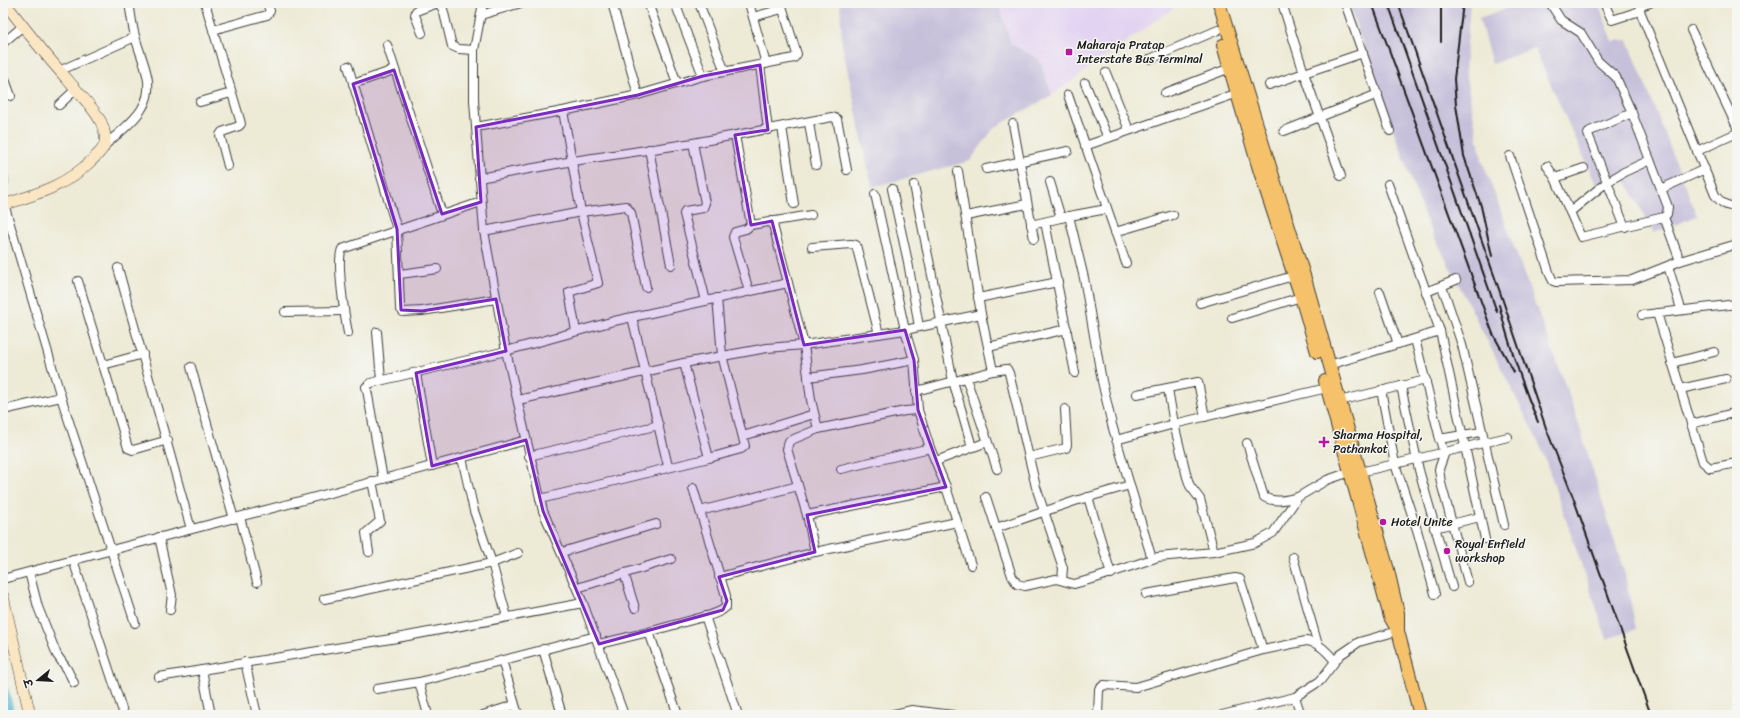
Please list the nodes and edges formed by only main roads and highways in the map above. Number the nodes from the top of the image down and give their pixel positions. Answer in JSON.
{"nodes":[{"id":1,"x":1211,"y":3,"type":"edge"},
{"id":2,"x":1219,"y":3,"type":"edge"},
{"id":3,"x":1355,"y":472,"type":"junction"},
{"id":4,"x":1420,"y":715,"type":"edge"}],
"edges":[{"from":1,"to":3,"type":"main road"},
{"from":2,"to":3,"type":"main road"},
{"from":3,"to":4,"type":"main road"}]}
